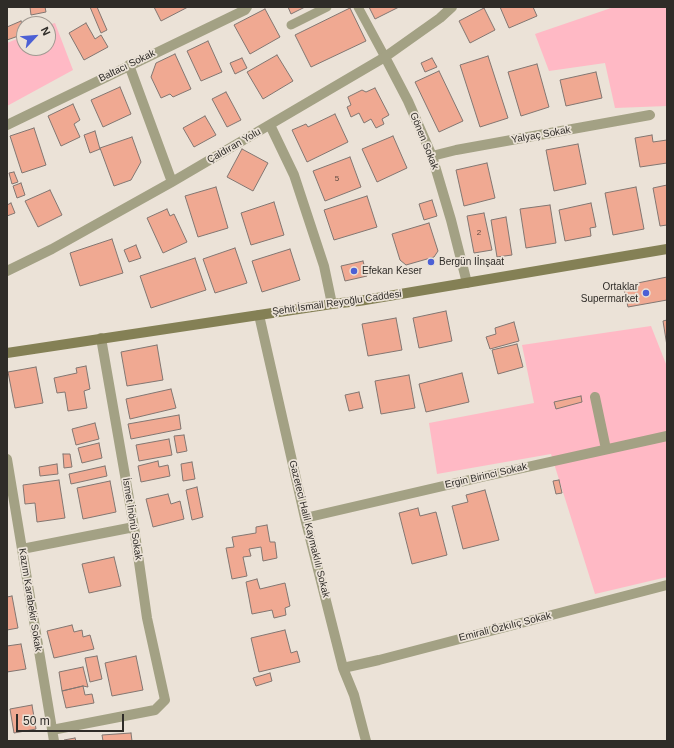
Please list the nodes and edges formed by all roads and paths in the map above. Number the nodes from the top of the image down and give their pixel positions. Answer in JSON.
{"nodes":[{"id":1,"x":247,"y":7,"type":"edge"},
{"id":2,"x":327,"y":7,"type":"edge"},
{"id":3,"x":358,"y":7,"type":"edge"},
{"id":4,"x":452,"y":7,"type":"edge"},
{"id":5,"x":291,"y":25,"type":"dead end"},
{"id":6,"x":385,"y":57,"type":"junction"},
{"id":7,"x":129,"y":65,"type":"junction"},
{"id":8,"x":650,"y":115,"type":"dead end"},
{"id":9,"x":7,"y":125,"type":"edge"},
{"id":10,"x":270,"y":125,"type":"junction"},
{"id":11,"x":432,"y":156,"type":"junction"},
{"id":12,"x":172,"y":182,"type":"junction"},
{"id":13,"x":667,"y":249,"type":"edge"},
{"id":14,"x":7,"y":271,"type":"edge"},
{"id":15,"x":467,"y":283,"type":"junction"},
{"id":16,"x":332,"y":304,"type":"junction"},
{"id":17,"x":258,"y":315,"type":"junction"},
{"id":18,"x":101,"y":338,"type":"junction"},
{"id":19,"x":7,"y":353,"type":"edge"},
{"id":20,"x":595,"y":398,"type":"dead end"},
{"id":21,"x":667,"y":436,"type":"edge"},
{"id":22,"x":606,"y":449,"type":"junction"},
{"id":23,"x":7,"y":459,"type":"edge"},
{"id":24,"x":305,"y":518,"type":"junction"},
{"id":25,"x":134,"y":527,"type":"junction"},
{"id":26,"x":22,"y":549,"type":"junction"},
{"id":27,"x":667,"y":585,"type":"edge"},
{"id":28,"x":343,"y":668,"type":"junction"},
{"id":29,"x":52,"y":730,"type":"junction"},
{"id":30,"x":54,"y":741,"type":"edge"},
{"id":31,"x":366,"y":741,"type":"edge"}],
"edges":[{"from":1,"to":7,"type":"street","name":"Baltacı Sokak"},
{"from":2,"to":5,"type":"lane"},
{"from":3,"to":6,"type":"lane","name":"Gönen Sokak"},
{"from":4,"to":6,"type":"street","name":"Çaldıran Yolu"},
{"from":6,"to":10,"type":"street","name":"Çaldıran Yolu"},
{"from":6,"to":11,"type":"street","name":"Gönen Sokak"},
{"from":7,"to":9,"type":"street","name":"Baltacı Sokak"},
{"from":7,"to":12,"type":"street"},
{"from":8,"to":11,"type":"street","name":"Yalyaç Sokak"},
{"from":10,"to":12,"type":"street","name":"Çaldıran Yolu"},
{"from":10,"to":16,"type":"street"},
{"from":11,"to":15,"type":"street","name":"Gönen Sokak"},
{"from":12,"to":14,"type":"street","name":"Çaldıran Yolu"},
{"from":13,"to":15,"type":"street","name":"Şehit İsmail Reyoğlu Caddesi"},
{"from":15,"to":16,"type":"street","name":"Şehit İsmail Reyoğlu Caddesi"},
{"from":16,"to":17,"type":"street","name":"Şehit İsmail Reyoğlu Caddesi"},
{"from":17,"to":18,"type":"street","name":"Şehit İsmail Reyoğlu Caddesi"},
{"from":17,"to":24,"type":"street","name":"Gazeteci Halil Kaymaklılı Sokak"},
{"from":18,"to":19,"type":"street","name":"Şehit İsmail Reyoğlu Caddesi"},
{"from":18,"to":25,"type":"street","name":"İsmet İnönü Sokak"},
{"from":20,"to":22,"type":"street"},
{"from":21,"to":22,"type":"street","name":"Ergin Birinci Sokak"},
{"from":22,"to":24,"type":"street","name":"Ergin Birinci Sokak"},
{"from":23,"to":26,"type":"street","name":"Kazım Karabekir Sokak"},
{"from":24,"to":28,"type":"street","name":"Gazeteci Halil Kaymaklılı Sokak"},
{"from":25,"to":26,"type":"street"},
{"from":25,"to":29,"type":"street","name":"İsmet İnönü Sokak"},
{"from":26,"to":29,"type":"street","name":"Kazım Karabekir Sokak"},
{"from":27,"to":28,"type":"street","name":"Emirali Özkılıç Sokak"},
{"from":28,"to":31,"type":"street","name":"Gazeteci Halil Kaymaklılı Sokak"},
{"from":29,"to":30,"type":"street","name":"Kazım Karabekir Sokak"}]}
